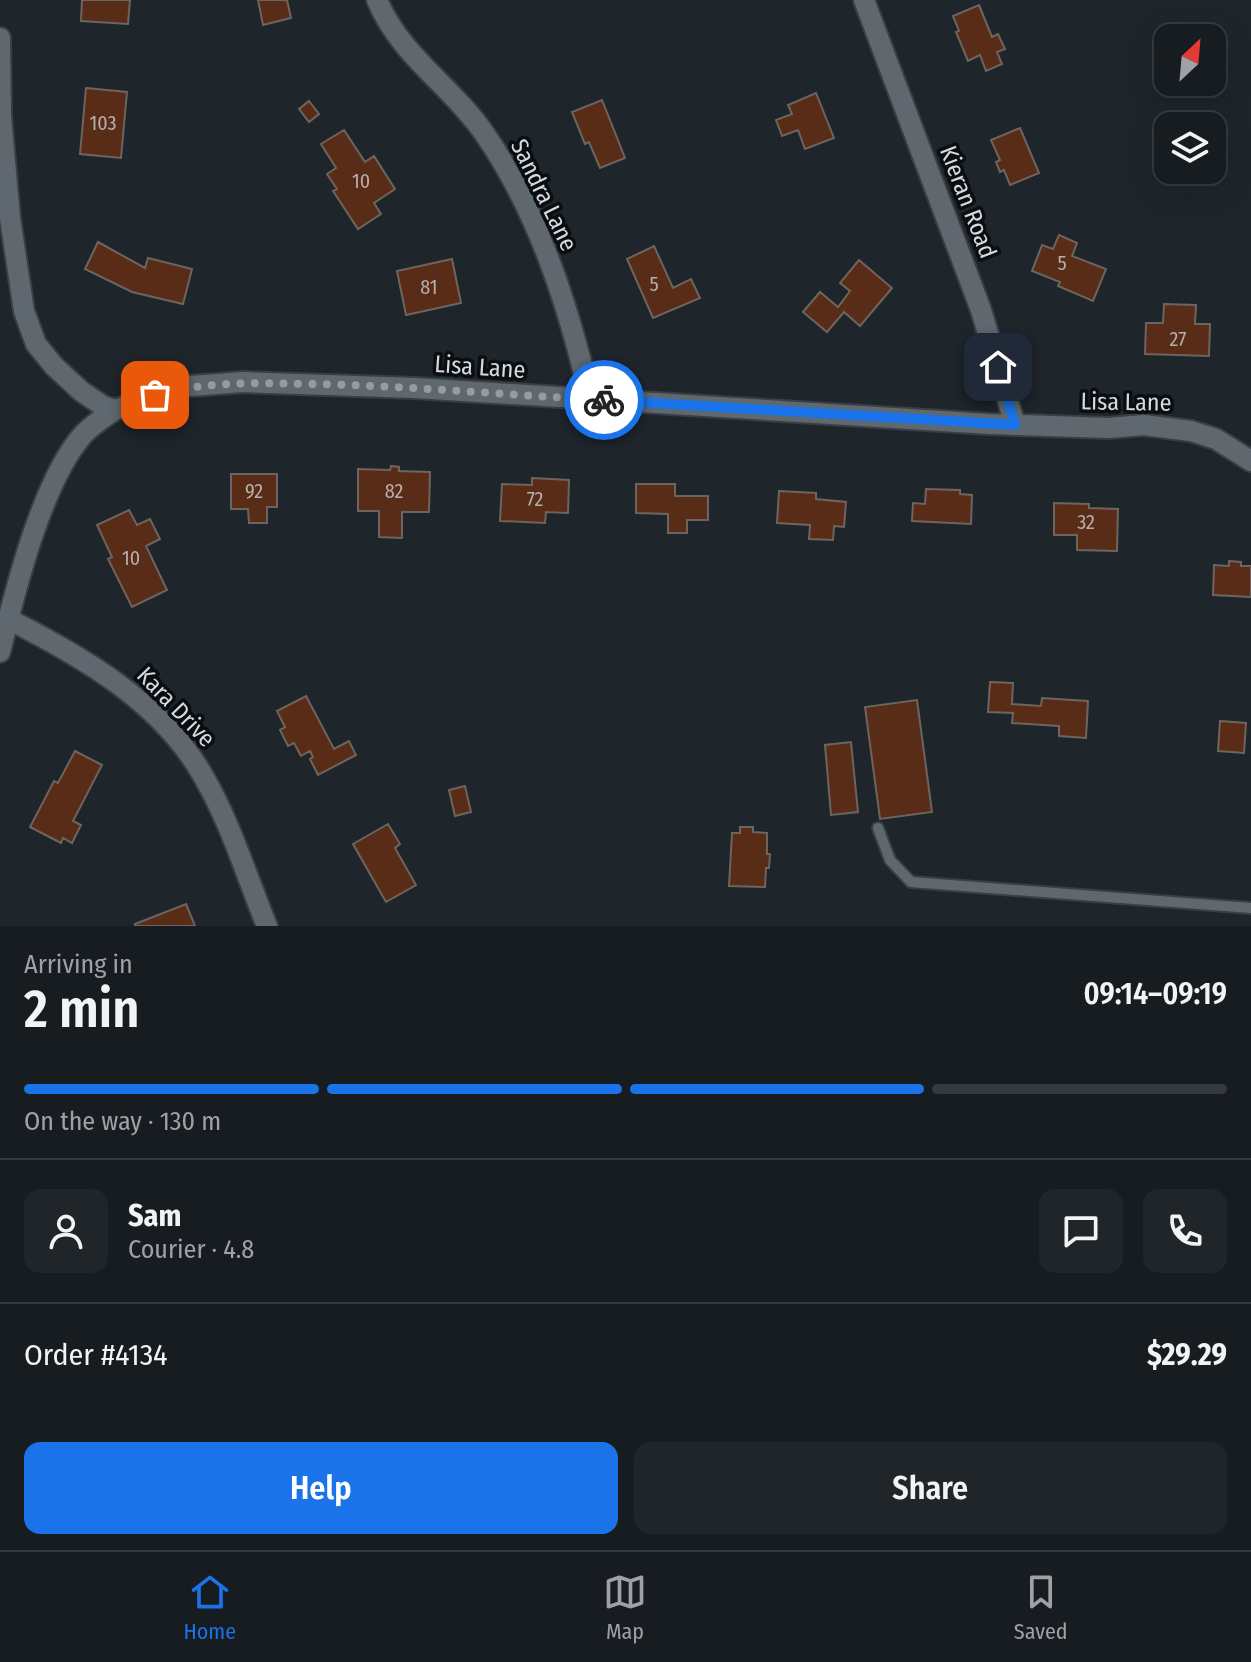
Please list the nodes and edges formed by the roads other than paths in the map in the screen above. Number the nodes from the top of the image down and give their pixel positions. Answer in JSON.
{"nodes":[{"id":1,"x":377,"y":0,"type":"edge"},
{"id":2,"x":864,"y":0,"type":"edge"},
{"id":3,"x":0,"y":38,"type":"edge"},
{"id":4,"x":590,"y":399,"type":"junction"},
{"id":5,"x":115,"y":410,"type":"junction"},
{"id":6,"x":1015,"y":425,"type":"junction"},
{"id":7,"x":1251,"y":461,"type":"edge"},
{"id":8,"x":8,"y":619,"type":"junction"},
{"id":9,"x":0,"y":652,"type":"edge"},
{"id":10,"x":878,"y":828,"type":"dead end"},
{"id":11,"x":1251,"y":908,"type":"edge"},
{"id":12,"x":267,"y":926,"type":"edge"}],
"edges":[{"from":1,"to":4,"type":"street","name":"Sandra Lane"},
{"from":2,"to":6,"type":"street","name":"Kieran Road"},
{"from":3,"to":5,"type":"street"},
{"from":4,"to":5,"type":"street","name":"Lisa Lane"},
{"from":4,"to":6,"type":"street","name":"Lisa Lane"},
{"from":5,"to":8,"type":"street"},
{"from":6,"to":7,"type":"street","name":"Lisa Lane"},
{"from":8,"to":9,"type":"street"},
{"from":8,"to":12,"type":"street","name":"Kara Drive"},
{"from":10,"to":11,"type":"lane"}]}
